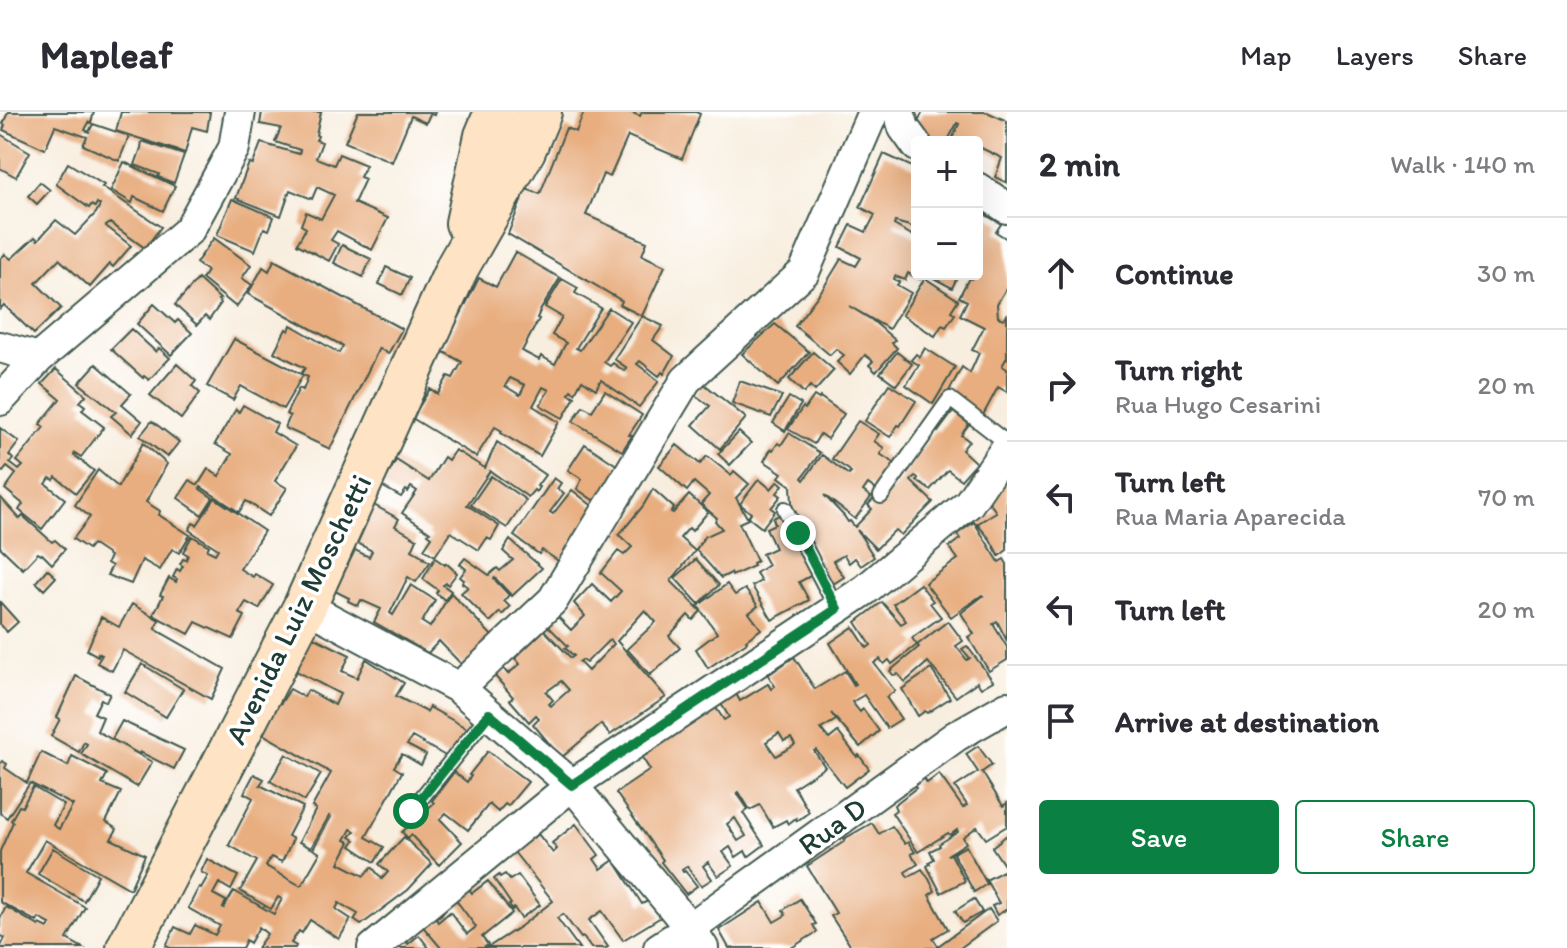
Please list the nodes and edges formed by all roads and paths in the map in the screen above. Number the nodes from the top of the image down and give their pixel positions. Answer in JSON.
{"nodes":[{"id":1,"x":240,"y":112,"type":"edge"},
{"id":2,"x":496,"y":112,"type":"edge"},
{"id":3,"x":540,"y":112,"type":"edge"},
{"id":4,"x":873,"y":112,"type":"edge"},
{"id":5,"x":899,"y":112,"type":"edge"},
{"id":6,"x":911,"y":138,"type":"edge"},
{"id":7,"x":983,"y":192,"type":"edge"},
{"id":8,"x":1007,"y":208,"type":"edge"},
{"id":9,"x":458,"y":266,"type":"junction"},
{"id":10,"x":0,"y":347,"type":"edge"},
{"id":11,"x":39,"y":358,"type":"junction"},
{"id":12,"x":0,"y":400,"type":"edge"},
{"id":13,"x":1007,"y":445,"type":"edge"},
{"id":14,"x":881,"y":496,"type":"dead end"},
{"id":15,"x":785,"y":509,"type":"dead end"},
{"id":16,"x":305,"y":606,"type":"junction"},
{"id":17,"x":837,"y":609,"type":"junction"},
{"id":18,"x":459,"y":688,"type":"junction"},
{"id":19,"x":1007,"y":707,"type":"edge"},
{"id":20,"x":489,"y":714,"type":"junction"},
{"id":21,"x":572,"y":785,"type":"junction"},
{"id":22,"x":411,"y":811,"type":"dead end"},
{"id":23,"x":696,"y":938,"type":"edge"},
{"id":24,"x":128,"y":948,"type":"edge"},
{"id":25,"x":373,"y":948,"type":"edge"},
{"id":26,"x":659,"y":948,"type":"edge"}],
"edges":[{"from":1,"to":11,"type":"street"},
{"from":2,"to":9,"type":"street","name":"Avenida Luiz Moschetti"},
{"from":3,"to":9,"type":"street","name":"Avenida Luiz Moschetti"},
{"from":4,"to":18,"type":"street"},
{"from":5,"to":6,"type":"street"},
{"from":7,"to":8,"type":"street"},
{"from":9,"to":16,"type":"street","name":"Avenida Luiz Moschetti"},
{"from":10,"to":11,"type":"street"},
{"from":11,"to":12,"type":"street"},
{"from":13,"to":14,"type":"lane"},
{"from":13,"to":17,"type":"street"},
{"from":15,"to":17,"type":"lane"},
{"from":16,"to":18,"type":"street"},
{"from":16,"to":24,"type":"street","name":"Avenida Luiz Moschetti"},
{"from":17,"to":21,"type":"street"},
{"from":18,"to":20,"type":"street"},
{"from":19,"to":23,"type":"street","name":"Rua D"},
{"from":20,"to":21,"type":"street"},
{"from":20,"to":22,"type":"lane"},
{"from":21,"to":23,"type":"street"},
{"from":21,"to":25,"type":"street"},
{"from":23,"to":26,"type":"street","name":"Rua D"}]}
